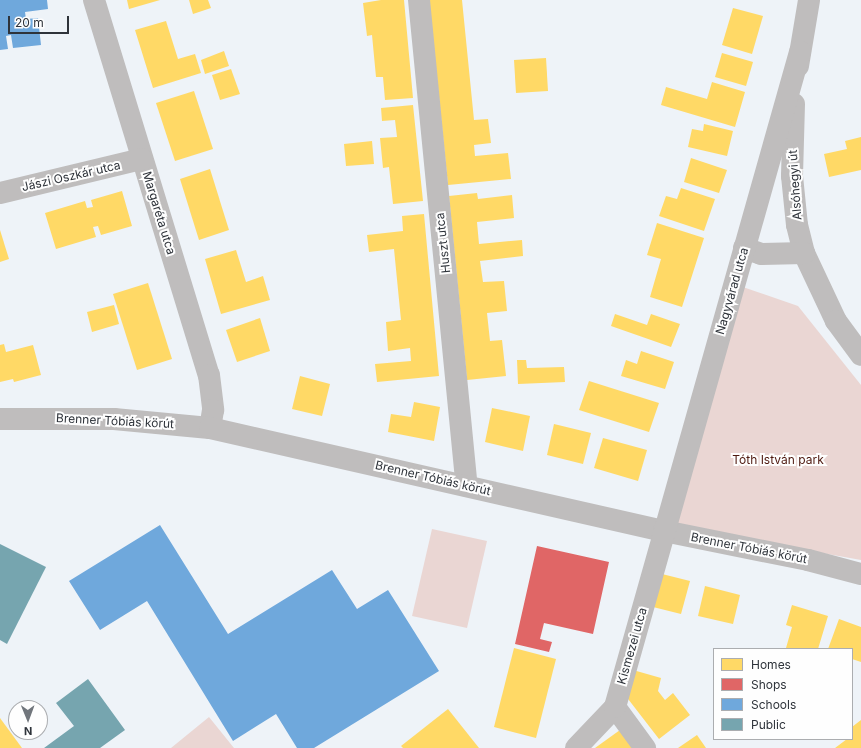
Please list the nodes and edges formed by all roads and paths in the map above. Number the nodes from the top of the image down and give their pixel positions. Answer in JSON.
{"nodes":[{"id":1,"x":94,"y":0,"type":"edge"},
{"id":2,"x":420,"y":0,"type":"edge"},
{"id":3,"x":809,"y":0,"type":"edge"},
{"id":4,"x":800,"y":52,"type":"junction"},
{"id":5,"x":142,"y":159,"type":"junction"},
{"id":6,"x":0,"y":193,"type":"edge"},
{"id":7,"x":744,"y":248,"type":"junction"},
{"id":8,"x":804,"y":253,"type":"junction"},
{"id":9,"x":861,"y":355,"type":"edge"},
{"id":10,"x":0,"y":419,"type":"edge"},
{"id":11,"x":210,"y":428,"type":"junction"},
{"id":12,"x":466,"y":486,"type":"junction"},
{"id":13,"x":664,"y":531,"type":"junction"},
{"id":14,"x":861,"y":574,"type":"edge"},
{"id":15,"x":614,"y":707,"type":"junction"},
{"id":16,"x":576,"y":748,"type":"edge"},
{"id":17,"x":645,"y":748,"type":"edge"}],
"edges":[{"from":1,"to":5,"type":"street","name":"Margaréta utca"},
{"from":2,"to":12,"type":"street","name":"Huszt utca"},
{"from":3,"to":4,"type":"street","name":"Alsóhegyi út"},
{"from":4,"to":7,"type":"street","name":"Nagyvárad utca"},
{"from":4,"to":8,"type":"street","name":"Alsóhegyi út"},
{"from":5,"to":6,"type":"street","name":"Jászi Oszkár utca"},
{"from":5,"to":11,"type":"street","name":"Margaréta utca"},
{"from":7,"to":8,"type":"street"},
{"from":7,"to":13,"type":"street","name":"Nagyvárad utca"},
{"from":8,"to":9,"type":"street","name":"Alsóhegyi út"},
{"from":10,"to":11,"type":"street","name":"Brenner Tóbiás körút"},
{"from":11,"to":12,"type":"street","name":"Brenner Tóbiás körút"},
{"from":12,"to":13,"type":"street","name":"Brenner Tóbiás körút"},
{"from":13,"to":14,"type":"street","name":"Brenner Tóbiás körút"},
{"from":13,"to":15,"type":"street","name":"Kismezei utca"},
{"from":15,"to":16,"type":"street","name":"Kismezei utca"},
{"from":15,"to":17,"type":"street"}]}
